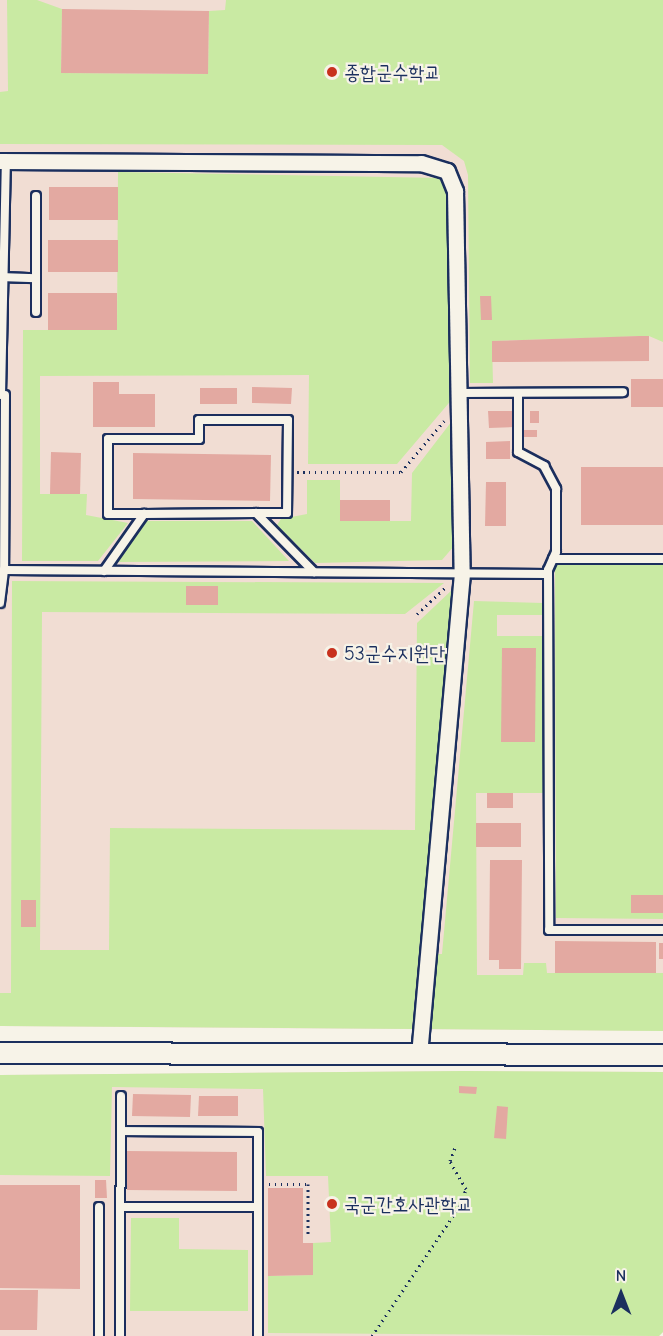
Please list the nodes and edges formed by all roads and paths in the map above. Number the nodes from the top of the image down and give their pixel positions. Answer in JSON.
{"nodes":[{"id":1,"x":3,"y":161,"type":"edge"},
{"id":2,"x":36,"y":196,"type":"dead end"},
{"id":3,"x":3,"y":278,"type":"edge"},
{"id":4,"x":36,"y":278,"type":"junction"},
{"id":5,"x":36,"y":312,"type":"dead end"},
{"id":6,"x":623,"y":392,"type":"dead end"},
{"id":7,"x":518,"y":393,"type":"junction"},
{"id":8,"x":2,"y":395,"type":"edge"},
{"id":9,"x":459,"y":399,"type":"junction"},
{"id":10,"x":2,"y":454,"type":"edge"},
{"id":11,"x":288,"y":472,"type":"junction"},
{"id":12,"x":256,"y":513,"type":"junction"},
{"id":13,"x":144,"y":514,"type":"junction"},
{"id":14,"x":554,"y":559,"type":"junction"},
{"id":15,"x":663,"y":559,"type":"edge"},
{"id":16,"x":4,"y":570,"type":"junction"},
{"id":17,"x":104,"y":571,"type":"junction"},
{"id":18,"x":314,"y":572,"type":"junction"},
{"id":19,"x":462,"y":573,"type":"junction"},
{"id":20,"x":548,"y":574,"type":"junction"},
{"id":21,"x":0,"y":603,"type":"edge"},
{"id":22,"x":417,"y":614,"type":"dead end"},
{"id":23,"x":663,"y":930,"type":"edge"},
{"id":24,"x":0,"y":1053,"type":"edge"},
{"id":25,"x":419,"y":1054,"type":"junction"},
{"id":26,"x":663,"y":1055,"type":"edge"},
{"id":27,"x":121,"y":1096,"type":"dead end"},
{"id":28,"x":121,"y":1131,"type":"junction"},
{"id":29,"x":455,"y":1147,"type":"dead end"},
{"id":30,"x":258,"y":1184,"type":"junction"},
{"id":31,"x":99,"y":1207,"type":"dead end"},
{"id":32,"x":120,"y":1207,"type":"junction"},
{"id":33,"x":258,"y":1207,"type":"junction"},
{"id":34,"x":308,"y":1235,"type":"dead end"},
{"id":35,"x":99,"y":1336,"type":"edge"},
{"id":36,"x":120,"y":1336,"type":"edge"},
{"id":37,"x":258,"y":1336,"type":"edge"},
{"id":38,"x":372,"y":1336,"type":"edge"}],
"edges":[{"from":1,"to":3,"type":"lane"},
{"from":1,"to":9,"type":"street"},
{"from":2,"to":4,"type":"lane"},
{"from":3,"to":4,"type":"lane"},
{"from":3,"to":8,"type":"lane"},
{"from":4,"to":5,"type":"lane"},
{"from":6,"to":7,"type":"lane"},
{"from":7,"to":9,"type":"lane"},
{"from":7,"to":14,"type":"lane"},
{"from":8,"to":10,"type":"lane"},
{"from":9,"to":11,"type":"path"},
{"from":9,"to":19,"type":"street"},
{"from":10,"to":16,"type":"lane"},
{"from":11,"to":12,"type":"lane"},
{"from":11,"to":13,"type":"lane"},
{"from":12,"to":13,"type":"lane"},
{"from":12,"to":18,"type":"lane"},
{"from":13,"to":17,"type":"lane"},
{"from":14,"to":15,"type":"lane"},
{"from":14,"to":20,"type":"lane"},
{"from":16,"to":17,"type":"lane"},
{"from":16,"to":21,"type":"lane"},
{"from":17,"to":18,"type":"lane"},
{"from":18,"to":19,"type":"lane"},
{"from":19,"to":20,"type":"lane"},
{"from":19,"to":22,"type":"path"},
{"from":19,"to":25,"type":"street"},
{"from":20,"to":23,"type":"lane"},
{"from":24,"to":25,"type":"street"},
{"from":25,"to":26,"type":"street"},
{"from":27,"to":28,"type":"lane"},
{"from":28,"to":30,"type":"lane"},
{"from":28,"to":32,"type":"lane"},
{"from":29,"to":38,"type":"path"},
{"from":30,"to":33,"type":"lane"},
{"from":30,"to":34,"type":"path"},
{"from":31,"to":35,"type":"lane"},
{"from":32,"to":33,"type":"lane"},
{"from":32,"to":36,"type":"lane"},
{"from":33,"to":37,"type":"lane"}]}
